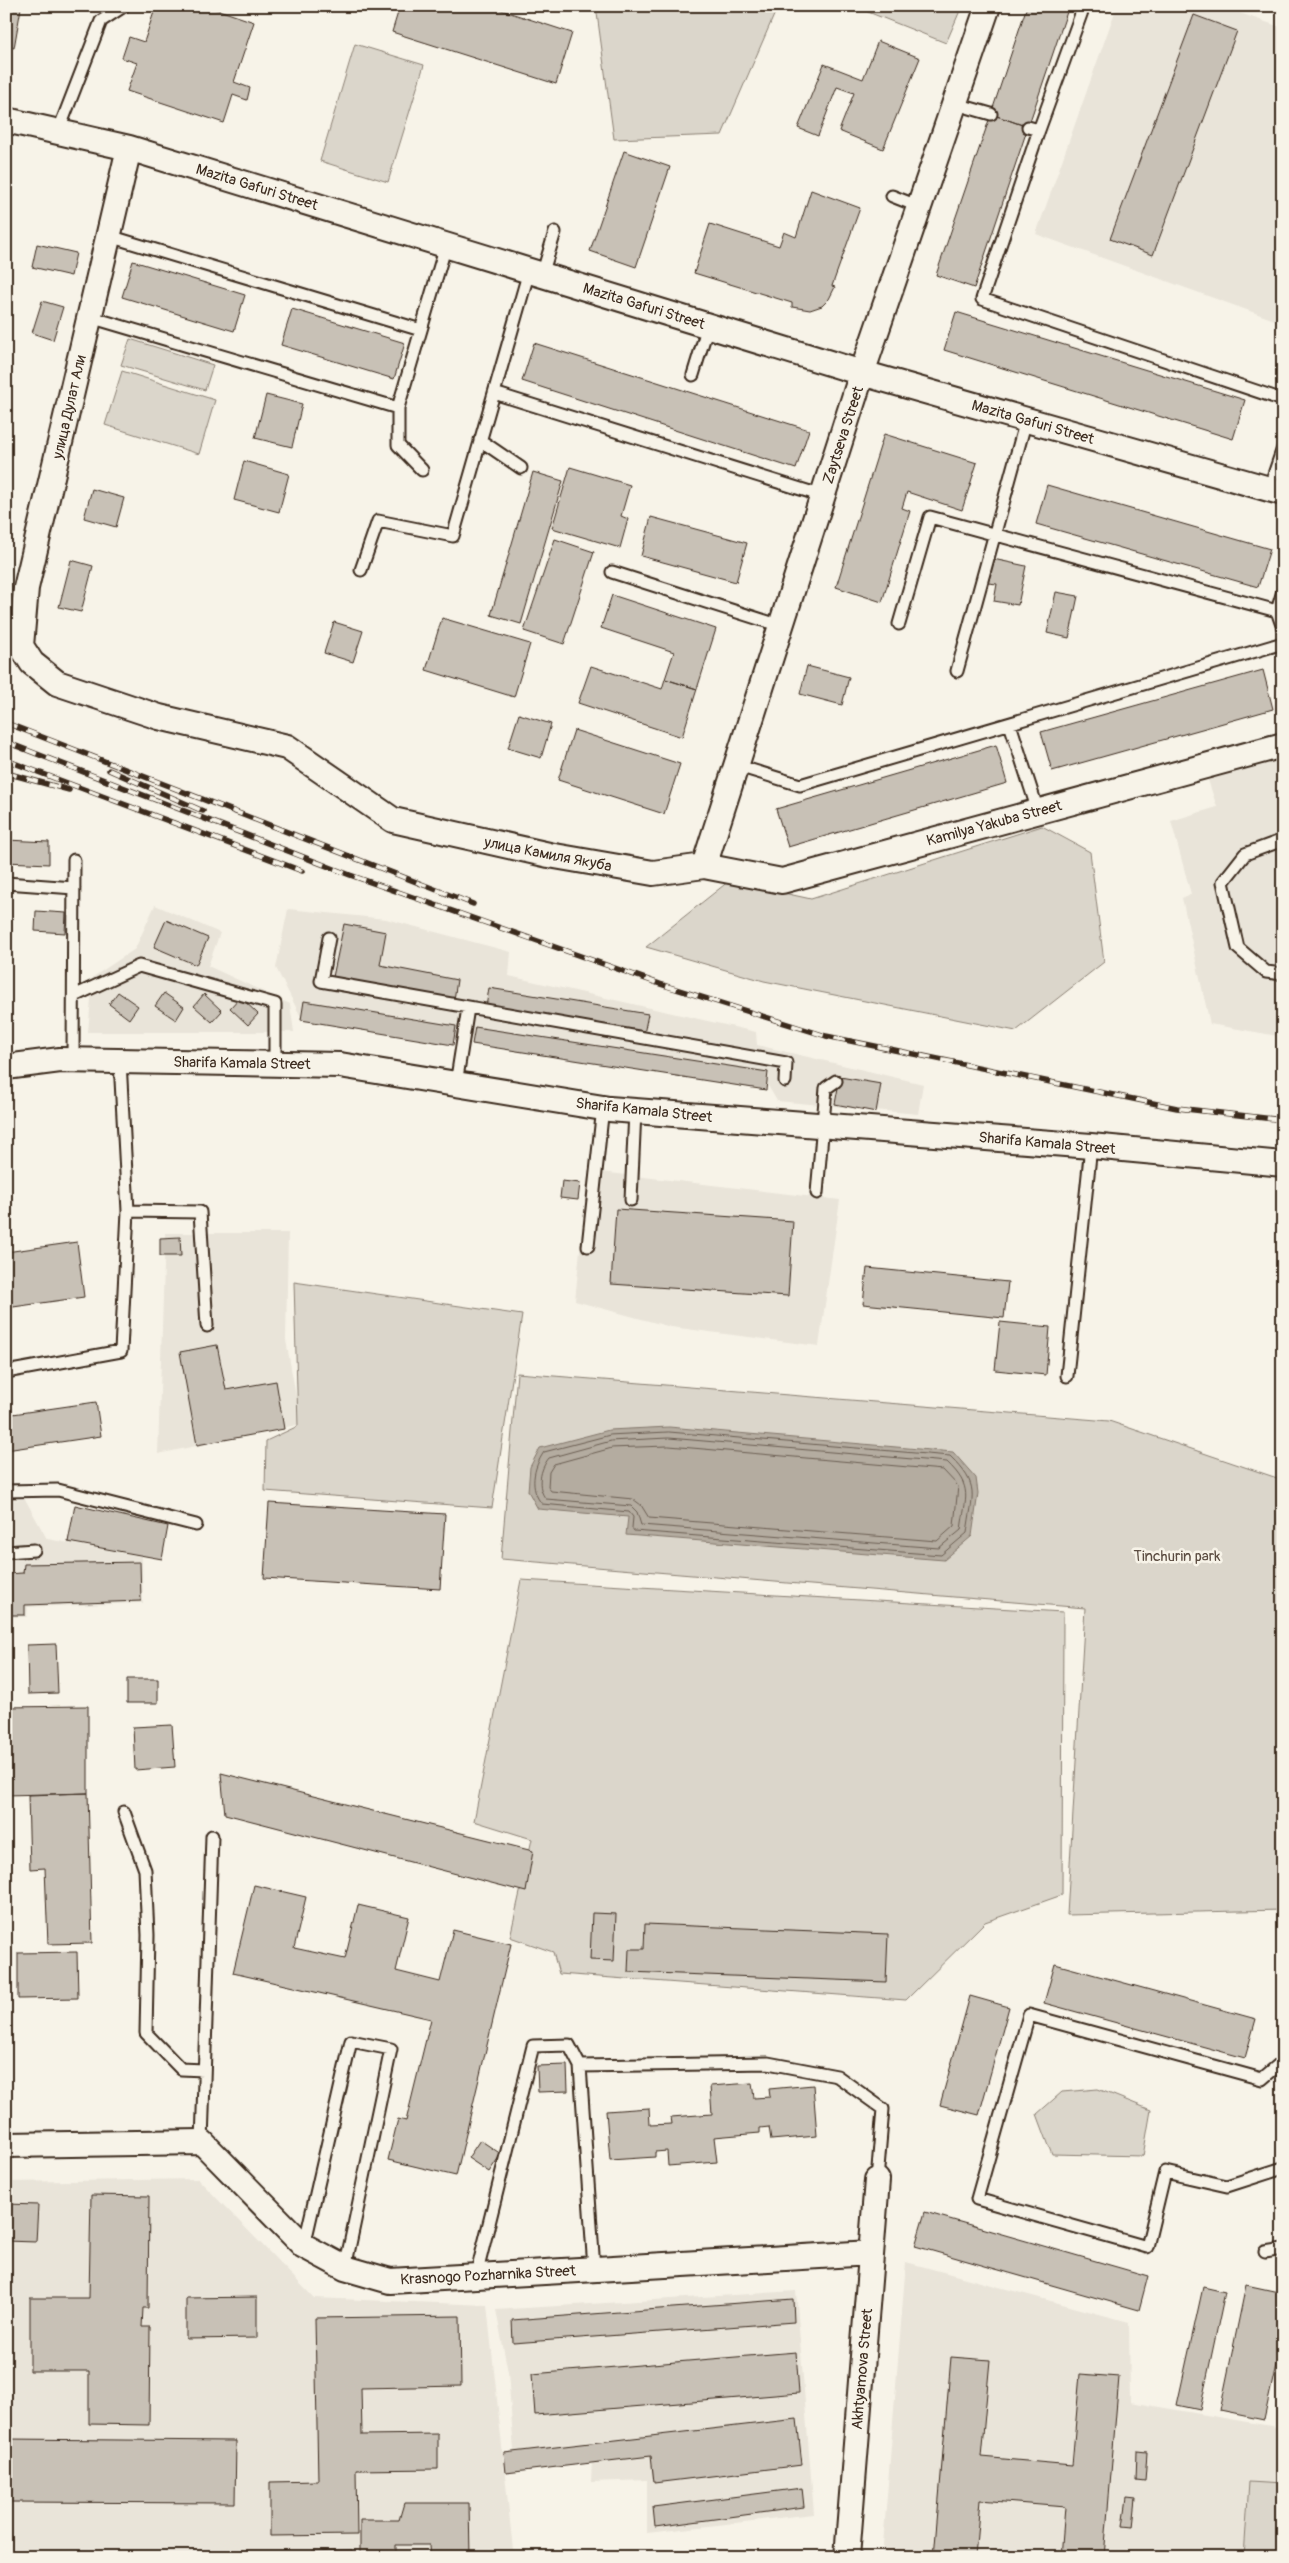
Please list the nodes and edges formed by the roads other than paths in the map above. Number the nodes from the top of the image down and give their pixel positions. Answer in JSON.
{"nodes":[{"id":1,"x":124,"y":6,"type":"edge"},
{"id":2,"x":988,"y":6,"type":"edge"},
{"id":3,"x":1084,"y":6,"type":"edge"},
{"id":4,"x":956,"y":104,"type":"junction"},
{"id":5,"x":991,"y":114,"type":"dead end"},
{"id":6,"x":6,"y":120,"type":"edge"},
{"id":7,"x":58,"y":132,"type":"junction"},
{"id":8,"x":129,"y":148,"type":"junction"},
{"id":9,"x":892,"y":196,"type":"dead end"},
{"id":10,"x":920,"y":207,"type":"junction"},
{"id":11,"x":555,"y":232,"type":"dead end"},
{"id":12,"x":109,"y":236,"type":"junction"},
{"id":13,"x":446,"y":246,"type":"junction"},
{"id":14,"x":535,"y":273,"type":"junction"},
{"id":15,"x":90,"y":317,"type":"junction"},
{"id":16,"x":708,"y":326,"type":"junction"},
{"id":17,"x":420,"y":330,"type":"junction"},
{"id":18,"x":862,"y":373,"type":"junction"},
{"id":19,"x":693,"y":375,"type":"dead end"},
{"id":20,"x":494,"y":393,"type":"junction"},
{"id":21,"x":1283,"y":400,"type":"edge"},
{"id":22,"x":398,"y":408,"type":"junction"},
{"id":23,"x":1026,"y":420,"type":"junction"},
{"id":24,"x":480,"y":440,"type":"junction"},
{"id":25,"x":1283,"y":448,"type":"edge"},
{"id":26,"x":521,"y":468,"type":"dead end"},
{"id":27,"x":422,"y":470,"type":"dead end"},
{"id":28,"x":1276,"y":491,"type":"edge"},
{"id":29,"x":823,"y":496,"type":"junction"},
{"id":30,"x":993,"y":534,"type":"junction"},
{"id":31,"x":361,"y":570,"type":"dead end"},
{"id":32,"x":612,"y":572,"type":"dead end"},
{"id":33,"x":1283,"y":591,"type":"edge"},
{"id":34,"x":1277,"y":611,"type":"junction"},
{"id":35,"x":899,"y":624,"type":"dead end"},
{"id":36,"x":781,"y":626,"type":"junction"},
{"id":37,"x":1283,"y":628,"type":"edge"},
{"id":38,"x":1283,"y":643,"type":"edge"},
{"id":39,"x":957,"y":671,"type":"dead end"},
{"id":40,"x":1010,"y":724,"type":"junction"},
{"id":41,"x":1283,"y":745,"type":"edge"},
{"id":42,"x":735,"y":765,"type":"junction"},
{"id":43,"x":1038,"y":811,"type":"junction"},
{"id":44,"x":393,"y":820,"type":"joint"},
{"id":45,"x":1283,"y":840,"type":"edge"},
{"id":46,"x":74,"y":860,"type":"dead end"},
{"id":47,"x":704,"y":866,"type":"junction"},
{"id":48,"x":6,"y":883,"type":"edge"},
{"id":49,"x":74,"y":888,"type":"junction"},
{"id":50,"x":329,"y":938,"type":"dead end"},
{"id":51,"x":1283,"y":974,"type":"edge"},
{"id":52,"x":74,"y":996,"type":"junction"},
{"id":53,"x":468,"y":1008,"type":"junction"},
{"id":54,"x":73,"y":1060,"type":"junction"},
{"id":55,"x":120,"y":1061,"type":"junction"},
{"id":56,"x":275,"y":1064,"type":"junction"},
{"id":57,"x":6,"y":1067,"type":"edge"},
{"id":58,"x":785,"y":1081,"type":"dead end"},
{"id":59,"x":836,"y":1081,"type":"dead end"},
{"id":60,"x":456,"y":1084,"type":"junction"},
{"id":61,"x":603,"y":1108,"type":"junction"},
{"id":62,"x":636,"y":1111,"type":"junction"},
{"id":63,"x":821,"y":1125,"type":"junction"},
{"id":64,"x":1091,"y":1146,"type":"junction"},
{"id":65,"x":1283,"y":1164,"type":"edge"},
{"id":66,"x":817,"y":1193,"type":"dead end"},
{"id":67,"x":631,"y":1200,"type":"dead end"},
{"id":68,"x":128,"y":1211,"type":"junction"},
{"id":69,"x":588,"y":1246,"type":"dead end"},
{"id":70,"x":207,"y":1326,"type":"dead end"},
{"id":71,"x":6,"y":1372,"type":"edge"},
{"id":72,"x":1067,"y":1376,"type":"dead end"},
{"id":73,"x":6,"y":1491,"type":"edge"},
{"id":74,"x":196,"y":1525,"type":"dead end"},
{"id":75,"x":34,"y":1550,"type":"dead end"},
{"id":76,"x":6,"y":1552,"type":"edge"},
{"id":77,"x":124,"y":1812,"type":"dead end"},
{"id":78,"x":212,"y":1836,"type":"dead end"},
{"id":79,"x":1283,"y":2061,"type":"edge"},
{"id":80,"x":580,"y":2066,"type":"junction"},
{"id":81,"x":204,"y":2070,"type":"junction"},
{"id":82,"x":202,"y":2142,"type":"junction"},
{"id":83,"x":6,"y":2145,"type":"edge"},
{"id":84,"x":1283,"y":2168,"type":"edge"},
{"id":85,"x":877,"y":2180,"type":"joint"},
{"id":86,"x":304,"y":2246,"type":"junction"},
{"id":87,"x":1283,"y":2249,"type":"edge"},
{"id":88,"x":1265,"y":2252,"type":"dead end"},
{"id":89,"x":871,"y":2254,"type":"junction"},
{"id":90,"x":345,"y":2268,"type":"junction"},
{"id":91,"x":594,"y":2269,"type":"junction"},
{"id":92,"x":476,"y":2276,"type":"junction"},
{"id":93,"x":847,"y":2557,"type":"edge"}],
"edges":[{"from":1,"to":7,"type":"lane"},
{"from":2,"to":4,"type":"street","name":"Zaytseva Street"},
{"from":3,"to":21,"type":"lane"},
{"from":4,"to":5,"type":"lane"},
{"from":4,"to":10,"type":"street","name":"Zaytseva Street"},
{"from":6,"to":7,"type":"street","name":"Mazita Gafuri Street"},
{"from":7,"to":8,"type":"street","name":"Mazita Gafuri Street"},
{"from":8,"to":12,"type":"street","name":"улица Дулат Али"},
{"from":8,"to":13,"type":"street","name":"Mazita Gafuri Street"},
{"from":9,"to":10,"type":"lane"},
{"from":10,"to":18,"type":"street","name":"Zaytseva Street"},
{"from":11,"to":14,"type":"lane"},
{"from":12,"to":15,"type":"street","name":"улица Дулат Али"},
{"from":12,"to":17,"type":"lane"},
{"from":13,"to":14,"type":"street","name":"Mazita Gafuri Street"},
{"from":13,"to":17,"type":"lane"},
{"from":14,"to":16,"type":"street","name":"Mazita Gafuri Street"},
{"from":14,"to":20,"type":"lane"},
{"from":15,"to":22,"type":"lane"},
{"from":15,"to":44,"type":"street","name":"улица Дулат Али"},
{"from":16,"to":18,"type":"street","name":"Mazita Gafuri Street"},
{"from":16,"to":19,"type":"lane"},
{"from":17,"to":22,"type":"lane"},
{"from":18,"to":23,"type":"street","name":"Mazita Gafuri Street"},
{"from":18,"to":29,"type":"street","name":"Zaytseva Street"},
{"from":20,"to":24,"type":"lane"},
{"from":20,"to":29,"type":"lane"},
{"from":22,"to":27,"type":"lane"},
{"from":23,"to":28,"type":"street","name":"Mazita Gafuri Street"},
{"from":23,"to":30,"type":"lane"},
{"from":24,"to":26,"type":"lane"},
{"from":24,"to":31,"type":"lane"},
{"from":25,"to":28,"type":"lane"},
{"from":29,"to":36,"type":"street","name":"Zaytseva Street"},
{"from":30,"to":34,"type":"lane"},
{"from":30,"to":35,"type":"lane"},
{"from":30,"to":39,"type":"lane"},
{"from":32,"to":36,"type":"lane"},
{"from":33,"to":34,"type":"lane"},
{"from":34,"to":37,"type":"lane"},
{"from":36,"to":42,"type":"street","name":"Zaytseva Street"},
{"from":38,"to":40,"type":"lane"},
{"from":40,"to":42,"type":"lane"},
{"from":40,"to":43,"type":"lane"},
{"from":41,"to":43,"type":"street","name":"Kamilya Yakuba Street"},
{"from":42,"to":47,"type":"street","name":"Zaytseva Street"},
{"from":43,"to":47,"type":"street","name":"Kamilya Yakuba Street"},
{"from":44,"to":47,"type":"street","name":"улица Камиля Якуба"},
{"from":45,"to":51,"type":"lane"},
{"from":46,"to":49,"type":"lane"},
{"from":48,"to":49,"type":"lane"},
{"from":49,"to":52,"type":"lane"},
{"from":50,"to":53,"type":"lane"},
{"from":52,"to":54,"type":"lane"},
{"from":52,"to":56,"type":"lane"},
{"from":53,"to":58,"type":"lane"},
{"from":53,"to":60,"type":"lane"},
{"from":54,"to":55,"type":"street","name":"Sharifa Kamala Street"},
{"from":54,"to":57,"type":"street","name":"Sharifa Kamala Street"},
{"from":55,"to":56,"type":"street","name":"Sharifa Kamala Street"},
{"from":55,"to":68,"type":"lane"},
{"from":56,"to":60,"type":"street","name":"Sharifa Kamala Street"},
{"from":59,"to":63,"type":"lane"},
{"from":60,"to":61,"type":"street","name":"Sharifa Kamala Street"},
{"from":61,"to":62,"type":"street","name":"Sharifa Kamala Street"},
{"from":61,"to":69,"type":"lane"},
{"from":62,"to":63,"type":"street","name":"Sharifa Kamala Street"},
{"from":62,"to":67,"type":"lane"},
{"from":63,"to":64,"type":"street","name":"Sharifa Kamala Street"},
{"from":63,"to":66,"type":"lane"},
{"from":64,"to":65,"type":"street","name":"Sharifa Kamala Street"},
{"from":64,"to":72,"type":"lane"},
{"from":68,"to":70,"type":"lane"},
{"from":68,"to":71,"type":"lane"},
{"from":73,"to":74,"type":"lane"},
{"from":75,"to":76,"type":"lane"},
{"from":77,"to":81,"type":"lane"},
{"from":78,"to":81,"type":"lane"},
{"from":79,"to":84,"type":"lane"},
{"from":80,"to":85,"type":"lane"},
{"from":80,"to":91,"type":"lane"},
{"from":80,"to":92,"type":"lane"},
{"from":81,"to":82,"type":"lane"},
{"from":82,"to":83,"type":"street"},
{"from":82,"to":86,"type":"street","name":"Krasnogo Pozharnika Street"},
{"from":85,"to":89,"type":"street","name":"Akhtyamova Street"},
{"from":86,"to":90,"type":"street","name":"Krasnogo Pozharnika Street"},
{"from":86,"to":90,"type":"lane"},
{"from":87,"to":88,"type":"lane"},
{"from":89,"to":91,"type":"street","name":"Krasnogo Pozharnika Street"},
{"from":89,"to":93,"type":"street","name":"Akhtyamova Street"},
{"from":90,"to":92,"type":"street","name":"Krasnogo Pozharnika Street"},
{"from":91,"to":92,"type":"street","name":"Krasnogo Pozharnika Street"}]}
